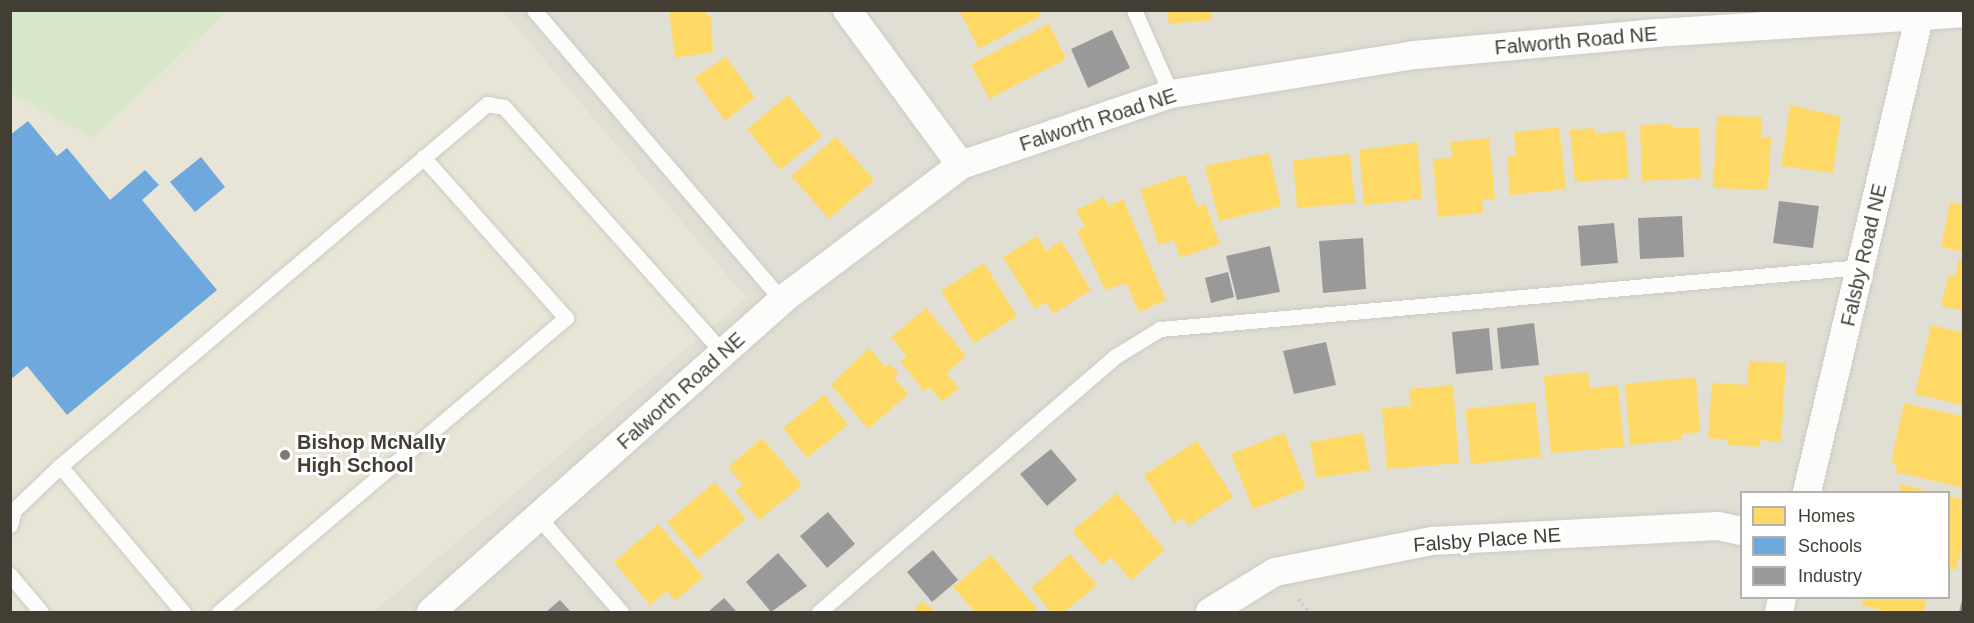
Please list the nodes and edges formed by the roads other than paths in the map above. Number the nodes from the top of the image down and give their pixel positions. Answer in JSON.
{"nodes":[{"id":1,"x":534,"y":10,"type":"edge"},
{"id":2,"x":847,"y":10,"type":"edge"},
{"id":3,"x":1134,"y":10,"type":"edge"},
{"id":4,"x":1964,"y":13,"type":"edge"},
{"id":5,"x":1921,"y":14,"type":"edge"},
{"id":6,"x":1171,"y":94,"type":"junction"},
{"id":7,"x":423,"y":157,"type":"junction"},
{"id":8,"x":961,"y":165,"type":"junction"},
{"id":9,"x":1862,"y":267,"type":"junction"},
{"id":10,"x":782,"y":300,"type":"junction"},
{"id":11,"x":723,"y":353,"type":"junction"},
{"id":12,"x":60,"y":466,"type":"junction"},
{"id":13,"x":1807,"y":491,"type":"edge"},
{"id":14,"x":540,"y":519,"type":"junction"},
{"id":15,"x":10,"y":525,"type":"edge"},
{"id":16,"x":1740,"y":531,"type":"edge"},
{"id":17,"x":10,"y":575,"type":"edge"},
{"id":18,"x":41,"y":612,"type":"edge"},
{"id":19,"x":183,"y":612,"type":"edge"},
{"id":20,"x":219,"y":612,"type":"edge"},
{"id":21,"x":431,"y":612,"type":"edge"},
{"id":22,"x":621,"y":612,"type":"edge"},
{"id":23,"x":819,"y":612,"type":"edge"},
{"id":24,"x":1210,"y":612,"type":"edge"}],
"edges":[{"from":1,"to":10,"type":"lane"},
{"from":2,"to":8,"type":"street"},
{"from":3,"to":6,"type":"lane"},
{"from":4,"to":5,"type":"street","name":"Falworth Road NE"},
{"from":5,"to":6,"type":"street","name":"Falworth Road NE"},
{"from":5,"to":9,"type":"street","name":"Falsby Road NE"},
{"from":6,"to":8,"type":"street","name":"Falworth Road NE"},
{"from":7,"to":11,"type":"lane"},
{"from":7,"to":12,"type":"lane"},
{"from":7,"to":20,"type":"lane"},
{"from":8,"to":10,"type":"street","name":"Falworth Road NE"},
{"from":9,"to":13,"type":"street","name":"Falsby Road NE"},
{"from":9,"to":23,"type":"lane"},
{"from":10,"to":11,"type":"street","name":"Falworth Road NE"},
{"from":11,"to":14,"type":"street","name":"Falworth Road NE"},
{"from":12,"to":15,"type":"lane"},
{"from":12,"to":19,"type":"lane"},
{"from":14,"to":21,"type":"street","name":"Falworth Road NE"},
{"from":14,"to":22,"type":"lane"},
{"from":16,"to":24,"type":"street","name":"Falsby Place NE"},
{"from":17,"to":18,"type":"lane"}]}
